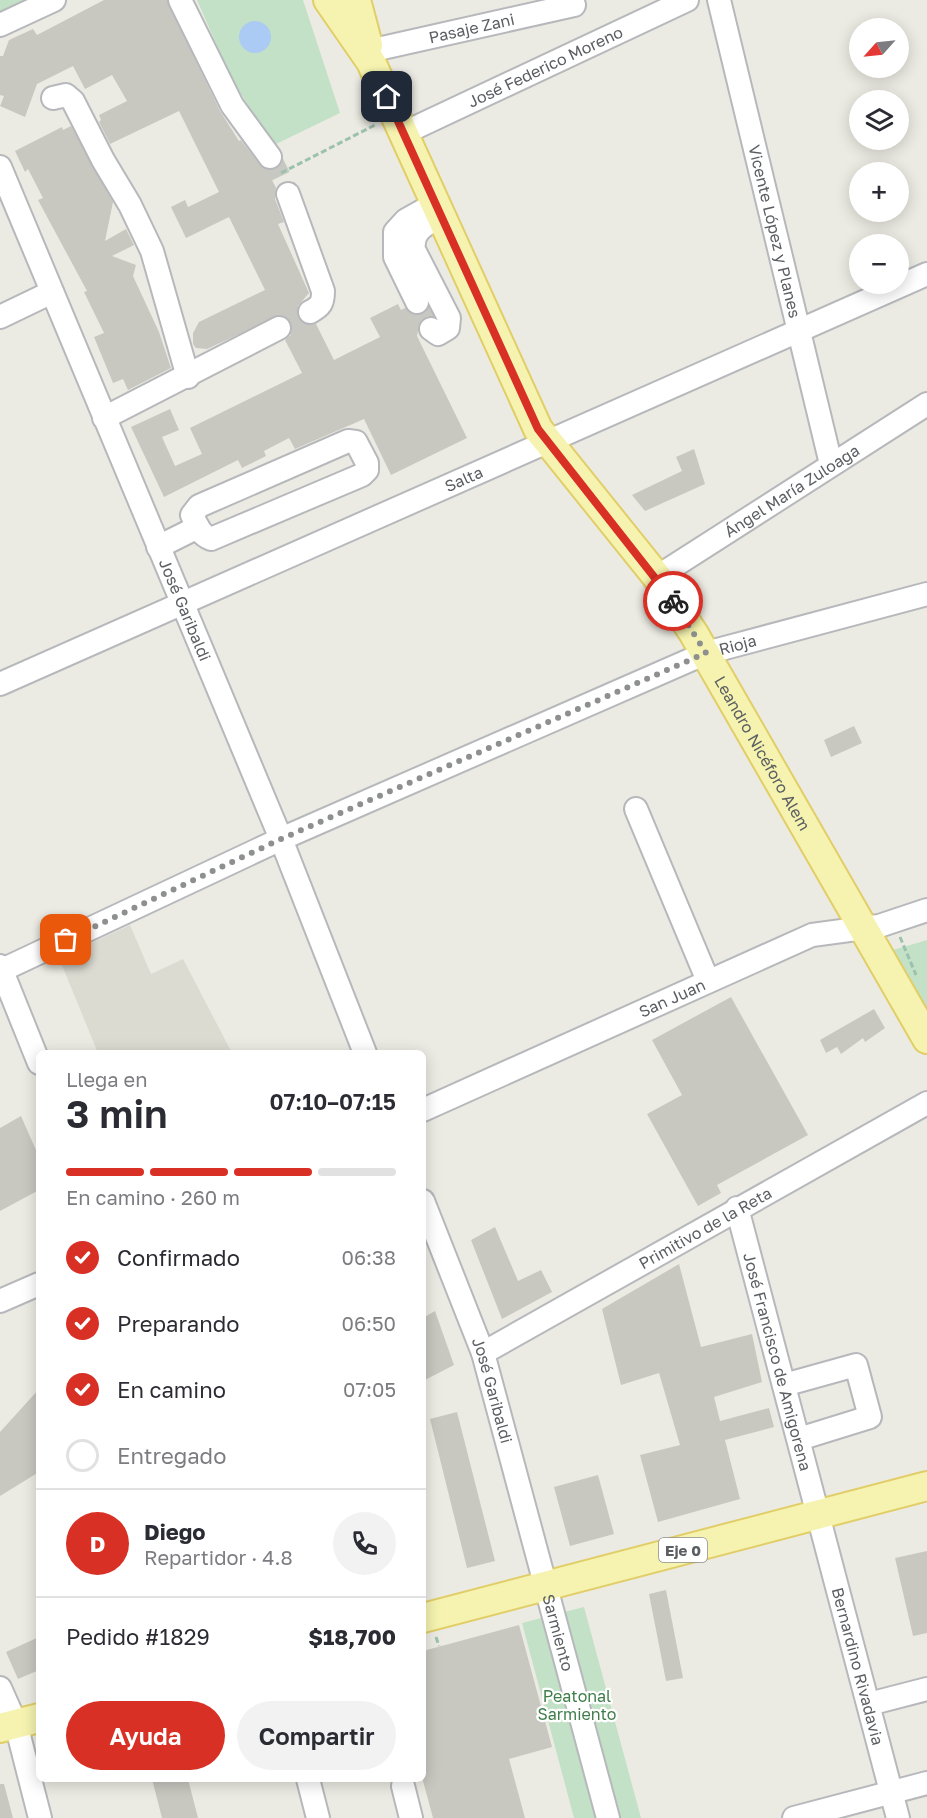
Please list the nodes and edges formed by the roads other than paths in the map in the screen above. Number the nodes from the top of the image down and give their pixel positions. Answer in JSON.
{"nodes":[{"id":1,"x":54,"y":0,"type":"edge"},
{"id":2,"x":180,"y":0,"type":"edge"},
{"id":3,"x":328,"y":0,"type":"edge"},
{"id":4,"x":357,"y":0,"type":"edge"},
{"id":5,"x":687,"y":0,"type":"edge"},
{"id":6,"x":719,"y":0,"type":"edge"},
{"id":7,"x":574,"y":5,"type":"dead end"},
{"id":8,"x":0,"y":25,"type":"edge"},
{"id":9,"x":370,"y":57,"type":"junction"},
{"id":10,"x":53,"y":98,"type":"dead end"},
{"id":11,"x":404,"y":134,"type":"junction"},
{"id":12,"x":0,"y":167,"type":"edge"},
{"id":13,"x":271,"y":167,"type":"tunnel mouth"},
{"id":14,"x":288,"y":194,"type":"tunnel mouth"},
{"id":15,"x":438,"y":210,"type":"junction"},
{"id":16,"x":927,"y":274,"type":"edge"},
{"id":17,"x":52,"y":292,"type":"junction"},
{"id":18,"x":417,"y":302,"type":"tunnel mouth"},
{"id":19,"x":310,"y":312,"type":"tunnel mouth"},
{"id":20,"x":0,"y":317,"type":"edge"},
{"id":21,"x":279,"y":328,"type":"tunnel mouth"},
{"id":22,"x":431,"y":329,"type":"dead end"},
{"id":23,"x":799,"y":330,"type":"junction"},
{"id":24,"x":188,"y":377,"type":"junction"},
{"id":25,"x":927,"y":404,"type":"edge"},
{"id":26,"x":104,"y":418,"type":"junction"},
{"id":27,"x":546,"y":441,"type":"junction"},
{"id":28,"x":831,"y":464,"type":"junction"},
{"id":29,"x":198,"y":527,"type":"junction"},
{"id":30,"x":158,"y":547,"type":"junction"},
{"id":31,"x":657,"y":577,"type":"junction"},
{"id":32,"x":927,"y":594,"type":"edge"},
{"id":33,"x":182,"y":605,"type":"junction"},
{"id":34,"x":706,"y":653,"type":"junction"},
{"id":35,"x":0,"y":684,"type":"edge"},
{"id":36,"x":636,"y":809,"type":"dead end"},
{"id":37,"x":281,"y":839,"type":"junction"},
{"id":38,"x":927,"y":910,"type":"edge"},
{"id":39,"x":863,"y":927,"type":"junction"},
{"id":40,"x":1,"y":969,"type":"edge"},
{"id":41,"x":708,"y":981,"type":"junction"},
{"id":42,"x":927,"y":1039,"type":"edge"},
{"id":43,"x":364,"y":1050,"type":"edge"},
{"id":44,"x":36,"y":1056,"type":"edge"},
{"id":45,"x":927,"y":1103,"type":"edge"},
{"id":46,"x":426,"y":1109,"type":"edge"},
{"id":47,"x":737,"y":1208,"type":"junction"},
{"id":48,"x":426,"y":1209,"type":"edge"},
{"id":49,"x":36,"y":1285,"type":"edge"},
{"id":50,"x":0,"y":1301,"type":"edge"},
{"id":51,"x":483,"y":1353,"type":"junction"},
{"id":52,"x":784,"y":1385,"type":"junction"},
{"id":53,"x":799,"y":1439,"type":"junction"},
{"id":54,"x":927,"y":1486,"type":"edge"},
{"id":55,"x":819,"y":1515,"type":"junction"},
{"id":56,"x":547,"y":1586,"type":"junction"},
{"id":57,"x":426,"y":1617,"type":"edge"},
{"id":58,"x":0,"y":1688,"type":"edge"},
{"id":59,"x":927,"y":1689,"type":"edge"},
{"id":60,"x":868,"y":1704,"type":"junction"},
{"id":61,"x":18,"y":1723,"type":"edge"},
{"id":62,"x":309,"y":1782,"type":"edge"},
{"id":63,"x":927,"y":1783,"type":"edge"},
{"id":64,"x":403,"y":1786,"type":"dead end"},
{"id":65,"x":892,"y":1792,"type":"junction"},
{"id":66,"x":40,"y":1818,"type":"edge"},
{"id":67,"x":318,"y":1818,"type":"edge"},
{"id":68,"x":411,"y":1818,"type":"edge"},
{"id":69,"x":608,"y":1818,"type":"edge"},
{"id":70,"x":794,"y":1818,"type":"edge"},
{"id":71,"x":898,"y":1818,"type":"edge"}],
"edges":[{"from":1,"to":8,"type":"street"},
{"from":2,"to":13,"type":"street"},
{"from":3,"to":9,"type":"main road","name":"Leandro Nicéforo Alem"},
{"from":4,"to":9,"type":"main road","name":"Leandro Nicéforo Alem"},
{"from":5,"to":11,"type":"street","name":"José Federico Moreno"},
{"from":6,"to":23,"type":"street","name":"Vicente López y Planes"},
{"from":7,"to":9,"type":"street","name":"Pasaje Zani"},
{"from":9,"to":11,"type":"main road","name":"Leandro Nicéforo Alem"},
{"from":10,"to":24,"type":"street"},
{"from":11,"to":15,"type":"main road","name":"Leandro Nicéforo Alem"},
{"from":12,"to":17,"type":"street","name":"José Garibaldi"},
{"from":14,"to":19,"type":"street"},
{"from":15,"to":18,"type":"street"},
{"from":15,"to":22,"type":"street"},
{"from":15,"to":27,"type":"main road","name":"Leandro Nicéforo Alem"},
{"from":16,"to":23,"type":"street","name":"Salta"},
{"from":17,"to":20,"type":"street"},
{"from":17,"to":26,"type":"street","name":"José Garibaldi"},
{"from":21,"to":24,"type":"street"},
{"from":23,"to":27,"type":"street","name":"Salta"},
{"from":23,"to":28,"type":"street","name":"Vicente López y Planes"},
{"from":24,"to":26,"type":"street"},
{"from":25,"to":28,"type":"street","name":"Ángel María Zuloaga"},
{"from":26,"to":30,"type":"street","name":"José Garibaldi"},
{"from":27,"to":31,"type":"main road","name":"Leandro Nicéforo Alem"},
{"from":27,"to":33,"type":"street","name":"Salta"},
{"from":28,"to":31,"type":"street","name":"Ángel María Zuloaga"},
{"from":29,"to":29,"type":"street"},
{"from":29,"to":30,"type":"street"},
{"from":30,"to":33,"type":"street","name":"José Garibaldi"},
{"from":31,"to":34,"type":"main road","name":"Leandro Nicéforo Alem"},
{"from":32,"to":34,"type":"street","name":"Rioja"},
{"from":33,"to":35,"type":"street","name":"Salta"},
{"from":33,"to":37,"type":"street","name":"José Garibaldi"},
{"from":34,"to":37,"type":"street","name":"Rioja"},
{"from":34,"to":39,"type":"main road","name":"Leandro Nicéforo Alem"},
{"from":36,"to":41,"type":"street"},
{"from":37,"to":40,"type":"street","name":"Rioja"},
{"from":37,"to":43,"type":"street","name":"José Garibaldi"},
{"from":38,"to":39,"type":"street","name":"San Juan"},
{"from":39,"to":41,"type":"street","name":"San Juan"},
{"from":39,"to":42,"type":"main road","name":"Leandro Nicéforo Alem"},
{"from":40,"to":44,"type":"street"},
{"from":41,"to":46,"type":"street","name":"San Juan"},
{"from":45,"to":47,"type":"street","name":"Primitivo de la Reta"},
{"from":47,"to":51,"type":"street","name":"Primitivo de la Reta"},
{"from":47,"to":52,"type":"street","name":"José Francisco de Amigorena"},
{"from":48,"to":51,"type":"street","name":"José Garibaldi"},
{"from":49,"to":50,"type":"street"},
{"from":51,"to":56,"type":"street","name":"José Garibaldi"},
{"from":52,"to":53,"type":"street","name":"José Francisco de Amigorena"},
{"from":52,"to":53,"type":"street"},
{"from":53,"to":55,"type":"street","name":"José Francisco de Amigorena"},
{"from":54,"to":55,"type":"main road","number":"Eje 0"},
{"from":55,"to":56,"type":"main road","number":"Eje 0"},
{"from":55,"to":60,"type":"street","name":"Bernardino Rivadavia"},
{"from":56,"to":57,"type":"main road","number":"Eje 0"},
{"from":56,"to":69,"type":"street","name":"Sarmiento"},
{"from":58,"to":61,"type":"street"},
{"from":59,"to":60,"type":"street"},
{"from":60,"to":65,"type":"street","name":"Bernardino Rivadavia"},
{"from":61,"to":66,"type":"street"},
{"from":62,"to":67,"type":"street"},
{"from":63,"to":65,"type":"street"},
{"from":64,"to":68,"type":"street"},
{"from":65,"to":70,"type":"street"},
{"from":65,"to":71,"type":"street","name":"Bernardino Rivadavia"}]}
